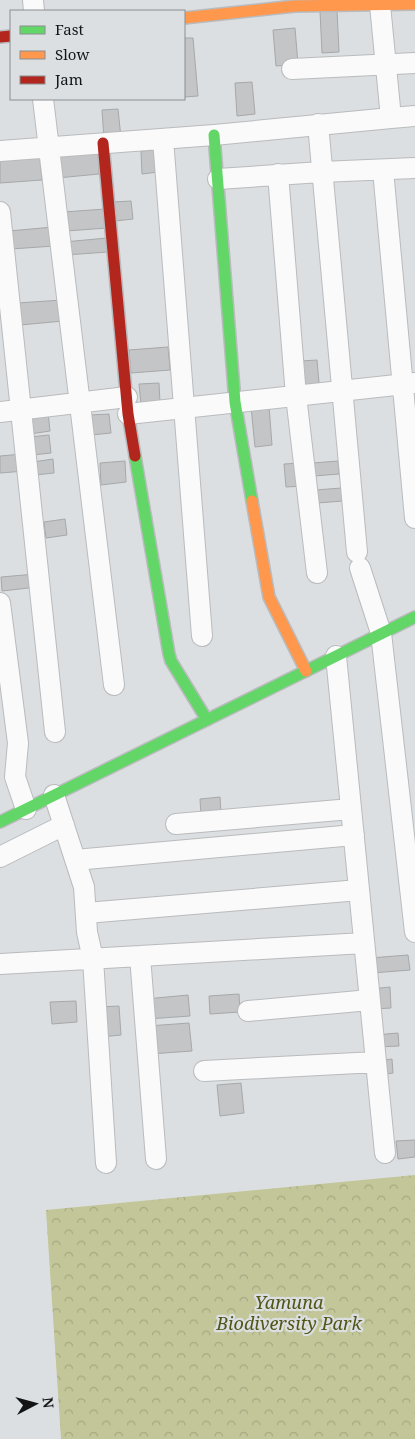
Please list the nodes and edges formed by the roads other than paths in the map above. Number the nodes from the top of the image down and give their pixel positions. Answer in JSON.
{"nodes":[{"id":1,"x":295,"y":3,"type":"edge"},
{"id":2,"x":415,"y":4,"type":"edge"},
{"id":3,"x":380,"y":5,"type":"junction"},
{"id":4,"x":185,"y":18,"type":"edge"},
{"id":5,"x":415,"y":63,"type":"edge"},
{"id":6,"x":385,"y":65,"type":"junction"},
{"id":7,"x":292,"y":69,"type":"dead end"},
{"id":8,"x":44,"y":100,"type":"edge"},
{"id":9,"x":415,"y":116,"type":"edge"},
{"id":10,"x":391,"y":118,"type":"junction"},
{"id":11,"x":318,"y":124,"type":"junction"},
{"id":12,"x":214,"y":135,"type":"junction"},
{"id":13,"x":163,"y":139,"type":"junction"},
{"id":14,"x":103,"y":143,"type":"junction"},
{"id":15,"x":50,"y":148,"type":"junction"},
{"id":16,"x":0,"y":152,"type":"edge"},
{"id":17,"x":415,"y":168,"type":"edge"},
{"id":18,"x":383,"y":170,"type":"junction"},
{"id":19,"x":321,"y":172,"type":"junction"},
{"id":20,"x":278,"y":174,"type":"junction"},
{"id":21,"x":218,"y":179,"type":"junction"},
{"id":22,"x":0,"y":212,"type":"edge"},
{"id":23,"x":409,"y":384,"type":"edge"},
{"id":24,"x":341,"y":391,"type":"junction"},
{"id":25,"x":296,"y":396,"type":"junction"},
{"id":26,"x":80,"y":402,"type":"junction"},
{"id":27,"x":235,"y":402,"type":"junction"},
{"id":28,"x":128,"y":405,"type":"junction"},
{"id":29,"x":184,"y":408,"type":"junction"},
{"id":30,"x":21,"y":410,"type":"junction"},
{"id":31,"x":0,"y":412,"type":"edge"},
{"id":32,"x":415,"y":518,"type":"edge"},
{"id":33,"x":316,"y":573,"type":"dead end"},
{"id":34,"x":0,"y":603,"type":"edge"},
{"id":35,"x":415,"y":617,"type":"edge"},
{"id":36,"x":381,"y":634,"type":"junction"},
{"id":37,"x":202,"y":636,"type":"dead end"},
{"id":38,"x":336,"y":656,"type":"junction"},
{"id":39,"x":306,"y":671,"type":"junction"},
{"id":40,"x":114,"y":685,"type":"dead end"},
{"id":41,"x":207,"y":720,"type":"junction"},
{"id":42,"x":55,"y":732,"type":"dead end"},
{"id":43,"x":54,"y":795,"type":"junction"},
{"id":44,"x":26,"y":809,"type":"junction"},
{"id":45,"x":351,"y":809,"type":"junction"},
{"id":46,"x":0,"y":822,"type":"edge"},
{"id":47,"x":176,"y":824,"type":"dead end"},
{"id":48,"x":64,"y":825,"type":"junction"},
{"id":49,"x":354,"y":835,"type":"junction"},
{"id":50,"x":0,"y":857,"type":"edge"},
{"id":51,"x":75,"y":860,"type":"junction"},
{"id":52,"x":359,"y":890,"type":"junction"},
{"id":53,"x":86,"y":913,"type":"junction"},
{"id":54,"x":415,"y":932,"type":"edge"},
{"id":55,"x":364,"y":943,"type":"junction"},
{"id":56,"x":140,"y":956,"type":"junction"},
{"id":57,"x":92,"y":959,"type":"junction"},
{"id":58,"x":0,"y":964,"type":"edge"},
{"id":59,"x":370,"y":1000,"type":"junction"},
{"id":60,"x":248,"y":1011,"type":"dead end"},
{"id":61,"x":376,"y":1062,"type":"junction"},
{"id":62,"x":204,"y":1071,"type":"dead end"},
{"id":63,"x":385,"y":1153,"type":"dead end"},
{"id":64,"x":156,"y":1159,"type":"dead end"},
{"id":65,"x":106,"y":1163,"type":"dead end"}],
"edges":[{"from":1,"to":3,"type":"street"},
{"from":1,"to":4,"type":"street"},
{"from":2,"to":3,"type":"street"},
{"from":3,"to":6,"type":"street"},
{"from":5,"to":6,"type":"street"},
{"from":6,"to":7,"type":"street"},
{"from":6,"to":10,"type":"street"},
{"from":8,"to":15,"type":"street"},
{"from":9,"to":10,"type":"street"},
{"from":10,"to":11,"type":"street"},
{"from":11,"to":12,"type":"street"},
{"from":11,"to":19,"type":"street"},
{"from":12,"to":13,"type":"street"},
{"from":12,"to":21,"type":"street"},
{"from":13,"to":14,"type":"street"},
{"from":13,"to":29,"type":"street"},
{"from":14,"to":15,"type":"street"},
{"from":14,"to":28,"type":"street"},
{"from":15,"to":16,"type":"street"},
{"from":15,"to":26,"type":"street"},
{"from":17,"to":18,"type":"street"},
{"from":18,"to":19,"type":"street"},
{"from":18,"to":23,"type":"street"},
{"from":19,"to":20,"type":"street"},
{"from":19,"to":24,"type":"street"},
{"from":20,"to":21,"type":"street"},
{"from":20,"to":25,"type":"street"},
{"from":21,"to":27,"type":"street"},
{"from":22,"to":30,"type":"street"},
{"from":23,"to":24,"type":"street"},
{"from":23,"to":32,"type":"street"},
{"from":24,"to":25,"type":"street"},
{"from":24,"to":36,"type":"street"},
{"from":25,"to":27,"type":"street"},
{"from":25,"to":33,"type":"street"},
{"from":26,"to":28,"type":"street"},
{"from":26,"to":30,"type":"street"},
{"from":26,"to":40,"type":"street"},
{"from":27,"to":29,"type":"street"},
{"from":27,"to":39,"type":"street"},
{"from":28,"to":29,"type":"street"},
{"from":28,"to":41,"type":"street"},
{"from":29,"to":37,"type":"street"},
{"from":30,"to":31,"type":"street"},
{"from":30,"to":42,"type":"street"},
{"from":34,"to":44,"type":"street"},
{"from":35,"to":36,"type":"street"},
{"from":36,"to":38,"type":"street"},
{"from":36,"to":54,"type":"street"},
{"from":38,"to":39,"type":"street"},
{"from":38,"to":45,"type":"street"},
{"from":39,"to":41,"type":"street"},
{"from":41,"to":43,"type":"street"},
{"from":43,"to":44,"type":"street"},
{"from":43,"to":48,"type":"street"},
{"from":44,"to":46,"type":"street"},
{"from":45,"to":47,"type":"street"},
{"from":45,"to":49,"type":"street"},
{"from":48,"to":50,"type":"street"},
{"from":48,"to":51,"type":"street"},
{"from":49,"to":51,"type":"street"},
{"from":49,"to":52,"type":"street"},
{"from":51,"to":53,"type":"street"},
{"from":52,"to":53,"type":"street"},
{"from":52,"to":55,"type":"street"},
{"from":53,"to":57,"type":"street"},
{"from":55,"to":56,"type":"street"},
{"from":55,"to":59,"type":"street"},
{"from":56,"to":57,"type":"street"},
{"from":56,"to":64,"type":"street"},
{"from":57,"to":58,"type":"street"},
{"from":57,"to":65,"type":"street"},
{"from":59,"to":60,"type":"street"},
{"from":59,"to":61,"type":"street"},
{"from":61,"to":62,"type":"street"},
{"from":61,"to":63,"type":"street"}]}
